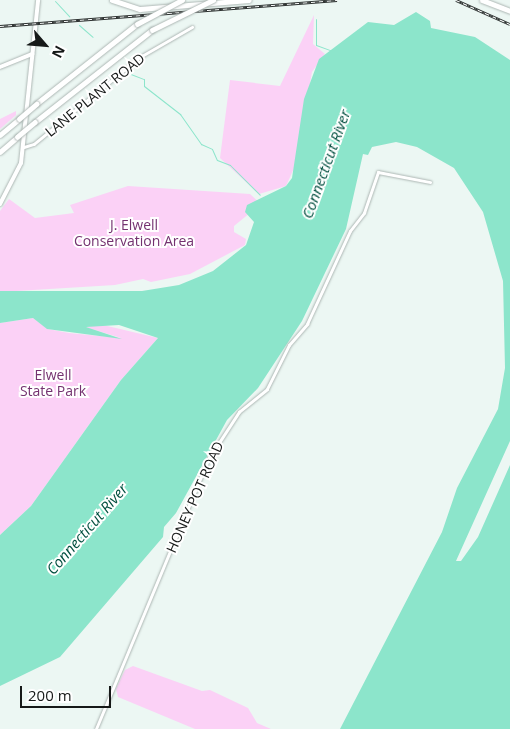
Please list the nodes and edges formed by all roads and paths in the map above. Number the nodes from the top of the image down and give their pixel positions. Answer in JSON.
{"nodes":[{"id":1,"x":38,"y":0,"type":"edge"},
{"id":2,"x":112,"y":0,"type":"edge"},
{"id":3,"x":182,"y":0,"type":"edge"},
{"id":4,"x":213,"y":0,"type":"edge"},
{"id":5,"x":249,"y":0,"type":"edge"},
{"id":6,"x":482,"y":0,"type":"edge"},
{"id":7,"x":510,"y":11,"type":"edge"},
{"id":8,"x":192,"y":27,"type":"dead end"},
{"id":9,"x":32,"y":54,"type":"junction"},
{"id":10,"x":0,"y":67,"type":"edge"},
{"id":11,"x":0,"y":135,"type":"edge"},
{"id":12,"x":24,"y":147,"type":"junction"},
{"id":13,"x":0,"y":152,"type":"edge"},
{"id":14,"x":430,"y":182,"type":"dead end"},
{"id":15,"x":0,"y":204,"type":"edge"},
{"id":16,"x":96,"y":729,"type":"edge"}],
"edges":[{"from":1,"to":9,"type":"main road"},
{"from":2,"to":5,"type":"highway"},
{"from":3,"to":11,"type":"highway","bridge":true},
{"from":4,"to":13,"type":"highway","bridge":true},
{"from":6,"to":7,"type":"highway"},
{"from":8,"to":12,"type":"street","name":"LANE PLANT ROAD"},
{"from":9,"to":10,"type":"main road"},
{"from":9,"to":12,"type":"main road"},
{"from":12,"to":15,"type":"main road"},
{"from":14,"to":16,"type":"street","name":"HONEY POT ROAD"}]}
